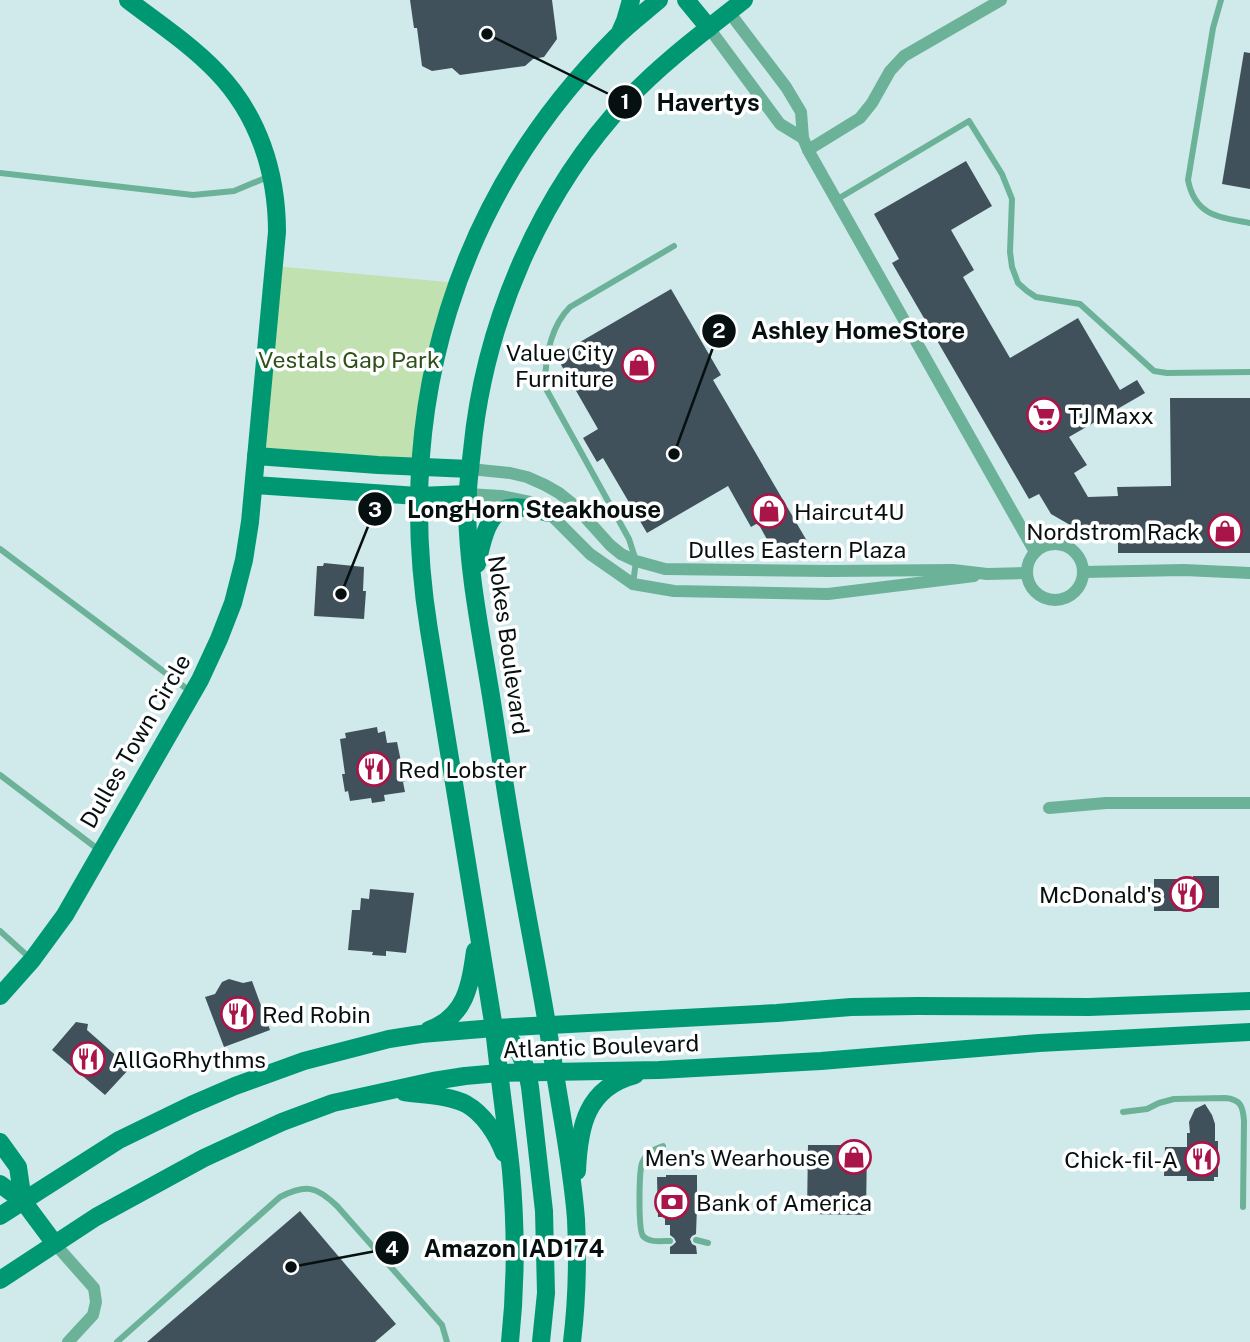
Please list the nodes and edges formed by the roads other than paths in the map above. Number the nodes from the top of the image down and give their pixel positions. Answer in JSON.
{"nodes":[{"id":1,"x":128,"y":0,"type":"edge"},
{"id":2,"x":631,"y":0,"type":"edge"},
{"id":3,"x":659,"y":0,"type":"edge"},
{"id":4,"x":686,"y":0,"type":"edge"},
{"id":5,"x":744,"y":0,"type":"edge"},
{"id":6,"x":1001,"y":0,"type":"edge"},
{"id":7,"x":1221,"y":0,"type":"edge"},
{"id":8,"x":724,"y":6,"type":"edge"},
{"id":9,"x":709,"y":28,"type":"junction"},
{"id":10,"x":618,"y":36,"type":"junction"},
{"id":11,"x":803,"y":138,"type":"junction"},
{"id":12,"x":808,"y":150,"type":"junction"},
{"id":13,"x":0,"y":173,"type":"edge"},
{"id":14,"x":272,"y":175,"type":"junction"},
{"id":15,"x":836,"y":200,"type":"junction"},
{"id":16,"x":1250,"y":223,"type":"edge"},
{"id":17,"x":674,"y":246,"type":"dead end"},
{"id":18,"x":1250,"y":372,"type":"edge"},
{"id":19,"x":256,"y":456,"type":"junction"},
{"id":20,"x":419,"y":467,"type":"junction"},
{"id":21,"x":470,"y":469,"type":"junction"},
{"id":22,"x":254,"y":485,"type":"junction"},
{"id":23,"x":468,"y":494,"type":"junction"},
{"id":24,"x":418,"y":496,"type":"junction"},
{"id":25,"x":550,"y":513,"type":"junction"},
{"id":26,"x":0,"y":549,"type":"edge"},
{"id":27,"x":1035,"y":552,"type":"junction"},
{"id":28,"x":636,"y":561,"type":"junction"},
{"id":29,"x":1083,"y":572,"type":"junction"},
{"id":30,"x":1026,"y":573,"type":"junction"},
{"id":31,"x":1250,"y":573,"type":"edge"},
{"id":32,"x":987,"y":574,"type":"junction"},
{"id":33,"x":473,"y":581,"type":"junction"},
{"id":34,"x":633,"y":584,"type":"junction"},
{"id":35,"x":192,"y":694,"type":"junction"},
{"id":36,"x":0,"y":775,"type":"edge"},
{"id":37,"x":1250,"y":803,"type":"edge"},
{"id":38,"x":1049,"y":808,"type":"dead end"},
{"id":39,"x":101,"y":851,"type":"junction"},
{"id":40,"x":477,"y":930,"type":"junction"},
{"id":41,"x":0,"y":931,"type":"edge"},
{"id":42,"x":32,"y":960,"type":"junction"},
{"id":43,"x":0,"y":995,"type":"edge"},
{"id":44,"x":1250,"y":1001,"type":"edge"},
{"id":45,"x":547,"y":1024,"type":"junction"},
{"id":46,"x":494,"y":1028,"type":"junction"},
{"id":47,"x":1250,"y":1032,"type":"edge"},
{"id":48,"x":421,"y":1034,"type":"junction"},
{"id":49,"x":659,"y":1070,"type":"junction"},
{"id":50,"x":528,"y":1072,"type":"junction"},
{"id":51,"x":555,"y":1072,"type":"junction"},
{"id":52,"x":499,"y":1073,"type":"junction"},
{"id":53,"x":390,"y":1090,"type":"junction"},
{"id":54,"x":1123,"y":1112,"type":"dead end"},
{"id":55,"x":0,"y":1142,"type":"edge"},
{"id":56,"x":663,"y":1146,"type":"dead end"},
{"id":57,"x":511,"y":1173,"type":"junction"},
{"id":58,"x":0,"y":1184,"type":"edge"},
{"id":59,"x":23,"y":1200,"type":"junction"},
{"id":60,"x":1243,"y":1208,"type":"dead end"},
{"id":61,"x":0,"y":1216,"type":"edge"},
{"id":62,"x":576,"y":1220,"type":"junction"},
{"id":63,"x":696,"y":1240,"type":"dead end"},
{"id":64,"x":670,"y":1241,"type":"dead end"},
{"id":65,"x":708,"y":1243,"type":"dead end"},
{"id":66,"x":55,"y":1244,"type":"junction"},
{"id":67,"x":0,"y":1280,"type":"edge"},
{"id":68,"x":68,"y":1342,"type":"edge"},
{"id":69,"x":117,"y":1342,"type":"edge"},
{"id":70,"x":447,"y":1342,"type":"edge"},
{"id":71,"x":510,"y":1342,"type":"edge"},
{"id":72,"x":541,"y":1342,"type":"edge"},
{"id":73,"x":572,"y":1342,"type":"edge"}],
"edges":[{"from":1,"to":14,"type":"main road","name":"Dulles Town Circle"},
{"from":2,"to":10,"type":"main road"},
{"from":3,"to":10,"type":"main road"},
{"from":4,"to":9,"type":"main road"},
{"from":5,"to":8,"type":"main road","name":"Nokes Boulevard"},
{"from":6,"to":12,"type":"street"},
{"from":7,"to":16,"type":"lane"},
{"from":8,"to":9,"type":"main road","name":"Nokes Boulevard"},
{"from":8,"to":11,"type":"street"},
{"from":9,"to":11,"type":"street"},
{"from":9,"to":21,"type":"main road","name":"Nokes Boulevard"},
{"from":10,"to":20,"type":"main road"},
{"from":11,"to":12,"type":"street"},
{"from":12,"to":15,"type":"street"},
{"from":13,"to":14,"type":"lane"},
{"from":14,"to":19,"type":"main road","name":"Dulles Town Circle"},
{"from":15,"to":18,"type":"lane"},
{"from":15,"to":27,"type":"street"},
{"from":17,"to":28,"type":"lane"},
{"from":19,"to":20,"type":"main road"},
{"from":19,"to":22,"type":"main road","name":"Dulles Town Circle"},
{"from":20,"to":21,"type":"main road"},
{"from":20,"to":24,"type":"main road"},
{"from":21,"to":23,"type":"main road","name":"Nokes Boulevard"},
{"from":21,"to":28,"type":"street","name":"Dulles Eastern Plaza"},
{"from":22,"to":24,"type":"main road"},
{"from":22,"to":35,"type":"main road","name":"Dulles Town Circle"},
{"from":23,"to":24,"type":"main road"},
{"from":23,"to":25,"type":"street","name":"Dulles Eastern Plaza"},
{"from":23,"to":33,"type":"main road","name":"Nokes Boulevard"},
{"from":24,"to":40,"type":"main road"},
{"from":25,"to":33,"type":"main road"},
{"from":25,"to":34,"type":"street","name":"Dulles Eastern Plaza"},
{"from":26,"to":35,"type":"lane"},
{"from":27,"to":29,"type":"street"},
{"from":27,"to":30,"type":"street"},
{"from":28,"to":32,"type":"street","name":"Dulles Eastern Plaza"},
{"from":28,"to":34,"type":"lane"},
{"from":29,"to":30,"type":"street"},
{"from":29,"to":31,"type":"street"},
{"from":30,"to":32,"type":"street","name":"Dulles Eastern Plaza"},
{"from":32,"to":34,"type":"street","name":"Dulles Eastern Plaza"},
{"from":33,"to":45,"type":"main road","name":"Nokes Boulevard"},
{"from":35,"to":39,"type":"main road","name":"Dulles Town Circle"},
{"from":36,"to":39,"type":"lane"},
{"from":37,"to":38,"type":"street"},
{"from":39,"to":42,"type":"main road","name":"Dulles Town Circle"},
{"from":40,"to":46,"type":"main road"},
{"from":40,"to":48,"type":"main road"},
{"from":41,"to":42,"type":"lane"},
{"from":42,"to":43,"type":"main road","name":"Dulles Town Circle"},
{"from":44,"to":45,"type":"main road","name":"Atlantic Boulevard"},
{"from":45,"to":46,"type":"main road","name":"Atlantic Boulevard"},
{"from":45,"to":51,"type":"main road","name":"Nokes Boulevard"},
{"from":46,"to":48,"type":"main road","name":"Atlantic Boulevard"},
{"from":46,"to":50,"type":"main road"},
{"from":46,"to":52,"type":"main road"},
{"from":47,"to":49,"type":"main road","name":"Atlantic Boulevard"},
{"from":48,"to":59,"type":"main road","name":"Atlantic Boulevard"},
{"from":49,"to":51,"type":"main road","name":"Atlantic Boulevard"},
{"from":49,"to":62,"type":"main road"},
{"from":50,"to":51,"type":"main road","name":"Atlantic Boulevard"},
{"from":50,"to":52,"type":"main road","name":"Atlantic Boulevard"},
{"from":50,"to":72,"type":"main road"},
{"from":51,"to":62,"type":"main road","name":"Nokes Boulevard"},
{"from":52,"to":53,"type":"main road","name":"Atlantic Boulevard"},
{"from":52,"to":57,"type":"main road"},
{"from":53,"to":57,"type":"main road"},
{"from":53,"to":66,"type":"main road","name":"Atlantic Boulevard"},
{"from":54,"to":60,"type":"lane"},
{"from":55,"to":59,"type":"main road"},
{"from":56,"to":64,"type":"lane"},
{"from":57,"to":71,"type":"main road"},
{"from":58,"to":59,"type":"main road"},
{"from":59,"to":61,"type":"main road","name":"Atlantic Boulevard"},
{"from":59,"to":66,"type":"main road"},
{"from":62,"to":73,"type":"main road","name":"Nokes Boulevard"},
{"from":63,"to":65,"type":"lane"},
{"from":66,"to":67,"type":"main road","name":"Atlantic Boulevard"},
{"from":66,"to":68,"type":"street"},
{"from":69,"to":70,"type":"lane"}]}
